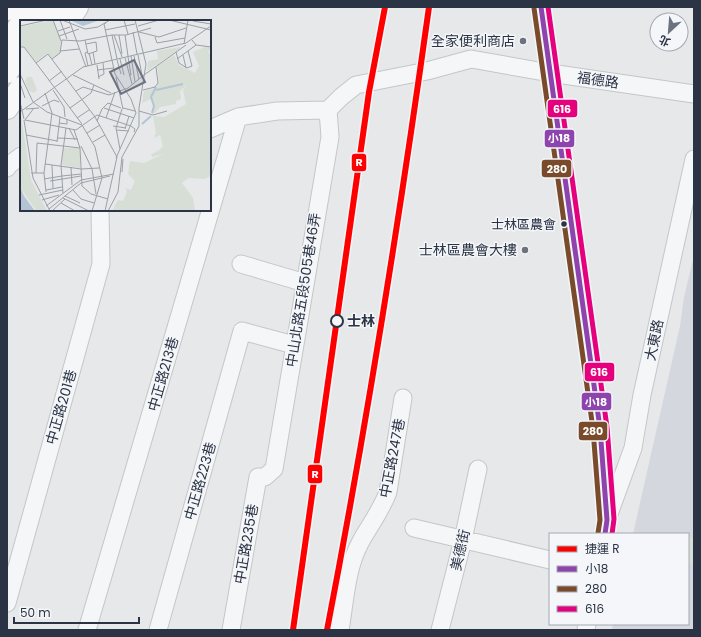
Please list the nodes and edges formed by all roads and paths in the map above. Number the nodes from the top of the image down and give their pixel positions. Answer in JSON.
{"nodes":[{"id":1,"x":33,"y":7,"type":"edge"},
{"id":2,"x":53,"y":7,"type":"edge"},
{"id":3,"x":77,"y":7,"type":"edge"},
{"id":4,"x":541,"y":7,"type":"edge"},
{"id":5,"x":25,"y":20,"type":"edge"},
{"id":6,"x":44,"y":20,"type":"edge"},
{"id":7,"x":69,"y":20,"type":"edge"},
{"id":8,"x":15,"y":35,"type":"edge"},
{"id":9,"x":7,"y":72,"type":"edge"},
{"id":10,"x":550,"y":74,"type":"junction"},
{"id":11,"x":20,"y":89,"type":"edge"},
{"id":12,"x":694,"y":94,"type":"edge"},
{"id":13,"x":7,"y":108,"type":"edge"},
{"id":14,"x":328,"y":110,"type":"junction"},
{"id":15,"x":238,"y":117,"type":"junction"},
{"id":16,"x":211,"y":129,"type":"edge"},
{"id":17,"x":20,"y":157,"type":"edge"},
{"id":18,"x":694,"y":159,"type":"edge"},
{"id":19,"x":7,"y":168,"type":"edge"},
{"id":20,"x":211,"y":209,"type":"edge"},
{"id":21,"x":100,"y":211,"type":"edge"},
{"id":22,"x":210,"y":211,"type":"edge"},
{"id":23,"x":241,"y":264,"type":"dead end"},
{"id":24,"x":306,"y":283,"type":"junction"},
{"id":25,"x":294,"y":345,"type":"junction"},
{"id":26,"x":403,"y":398,"type":"dead end"},
{"id":27,"x":274,"y":469,"type":"joint"},
{"id":28,"x":478,"y":469,"type":"dead end"},
{"id":29,"x":606,"y":527,"type":"edge"},
{"id":30,"x":414,"y":528,"type":"dead end"},
{"id":31,"x":463,"y":540,"type":"junction"},
{"id":32,"x":549,"y":560,"type":"edge"},
{"id":33,"x":7,"y":603,"type":"edge"},
{"id":34,"x":87,"y":630,"type":"edge"},
{"id":35,"x":158,"y":630,"type":"edge"},
{"id":36,"x":231,"y":630,"type":"edge"},
{"id":37,"x":340,"y":630,"type":"edge"},
{"id":38,"x":440,"y":630,"type":"edge"}],
"edges":[{"from":1,"to":5,"type":"main road"},
{"from":2,"to":6,"type":"main road"},
{"from":3,"to":7,"type":"main road"},
{"from":4,"to":10,"type":"street"},
{"from":8,"to":9,"type":"main road"},
{"from":10,"to":12,"type":"street","name":"福德路"},
{"from":10,"to":14,"type":"street","name":"福德路"},
{"from":10,"to":29,"type":"street"},
{"from":11,"to":13,"type":"main road"},
{"from":14,"to":15,"type":"street"},
{"from":14,"to":24,"type":"street","name":"中山北路五段505巷46弄"},
{"from":15,"to":16,"type":"street"},
{"from":15,"to":20,"type":"street","name":"中正路213巷"},
{"from":17,"to":19,"type":"street"},
{"from":18,"to":29,"type":"street","name":"大東路"},
{"from":21,"to":33,"type":"street","name":"中正路201巷"},
{"from":22,"to":34,"type":"street","name":"中正路213巷"},
{"from":23,"to":24,"type":"street"},
{"from":24,"to":25,"type":"street","name":"中山北路五段505巷46弄"},
{"from":25,"to":27,"type":"street","name":"中山北路五段505巷46弄"},
{"from":25,"to":35,"type":"street","name":"中正路223巷"},
{"from":26,"to":37,"type":"street","name":"中正路247巷"},
{"from":27,"to":36,"type":"street","name":"中正路235巷"},
{"from":28,"to":31,"type":"street","name":"美德街"},
{"from":30,"to":31,"type":"street"},
{"from":31,"to":32,"type":"street"},
{"from":31,"to":38,"type":"street","name":"美德街"}]}
